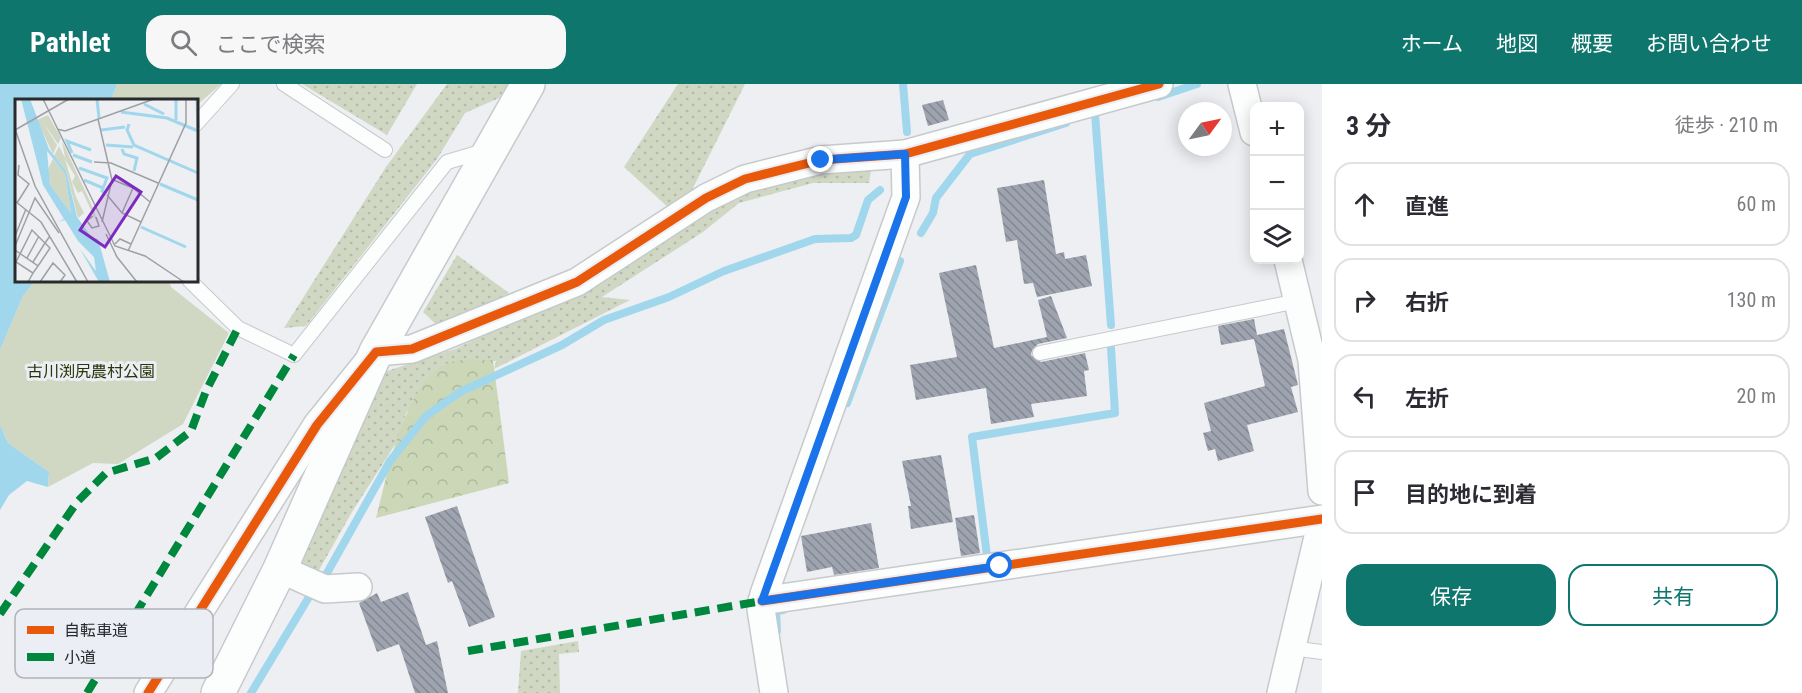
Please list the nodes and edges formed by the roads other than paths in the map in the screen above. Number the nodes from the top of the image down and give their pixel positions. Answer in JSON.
{"nodes":[{"id":1,"x":232,"y":84,"type":"edge"},
{"id":2,"x":284,"y":84,"type":"edge"},
{"id":3,"x":528,"y":84,"type":"edge"},
{"id":4,"x":1159,"y":84,"type":"edge"},
{"id":5,"x":1242,"y":84,"type":"edge"},
{"id":6,"x":1250,"y":116,"type":"edge"},
{"id":7,"x":198,"y":122,"type":"edge"},
{"id":8,"x":385,"y":150,"type":"dead end"},
{"id":9,"x":488,"y":150,"type":"junction"},
{"id":10,"x":905,"y":154,"type":"junction"},
{"id":11,"x":1289,"y":264,"type":"edge"},
{"id":12,"x":191,"y":282,"type":"edge"},
{"id":13,"x":1298,"y":301,"type":"junction"},
{"id":14,"x":376,"y":352,"type":"junction"},
{"id":15,"x":1040,"y":353,"type":"dead end"},
{"id":16,"x":1319,"y":395,"type":"edge"},
{"id":17,"x":1322,"y":491,"type":"edge"},
{"id":18,"x":1322,"y":520,"type":"edge"},
{"id":19,"x":303,"y":580,"type":"junction"},
{"id":20,"x":358,"y":587,"type":"dead end"},
{"id":21,"x":773,"y":599,"type":"junction"},
{"id":22,"x":201,"y":609,"type":"edge"},
{"id":23,"x":1291,"y":648,"type":"junction"},
{"id":24,"x":1322,"y":652,"type":"edge"},
{"id":25,"x":157,"y":678,"type":"edge"},
{"id":26,"x":148,"y":693,"type":"edge"},
{"id":27,"x":218,"y":693,"type":"edge"},
{"id":28,"x":774,"y":693,"type":"edge"},
{"id":29,"x":1281,"y":693,"type":"edge"}],
"edges":[{"from":1,"to":7,"type":"lane"},
{"from":2,"to":8,"type":"lane"},
{"from":3,"to":9,"type":"street"},
{"from":4,"to":10,"type":"street"},
{"from":5,"to":6,"type":"street"},
{"from":9,"to":12,"type":"lane"},
{"from":9,"to":14,"type":"street"},
{"from":10,"to":14,"type":"street"},
{"from":10,"to":21,"type":"street"},
{"from":11,"to":13,"type":"street"},
{"from":13,"to":15,"type":"lane"},
{"from":13,"to":16,"type":"street"},
{"from":14,"to":19,"type":"street"},
{"from":14,"to":22,"type":"street"},
{"from":16,"to":17,"type":"street"},
{"from":18,"to":21,"type":"street"},
{"from":18,"to":23,"type":"street"},
{"from":19,"to":20,"type":"street"},
{"from":19,"to":27,"type":"street"},
{"from":21,"to":28,"type":"street"},
{"from":23,"to":24,"type":"lane"},
{"from":23,"to":29,"type":"street"},
{"from":25,"to":26,"type":"street"}]}
